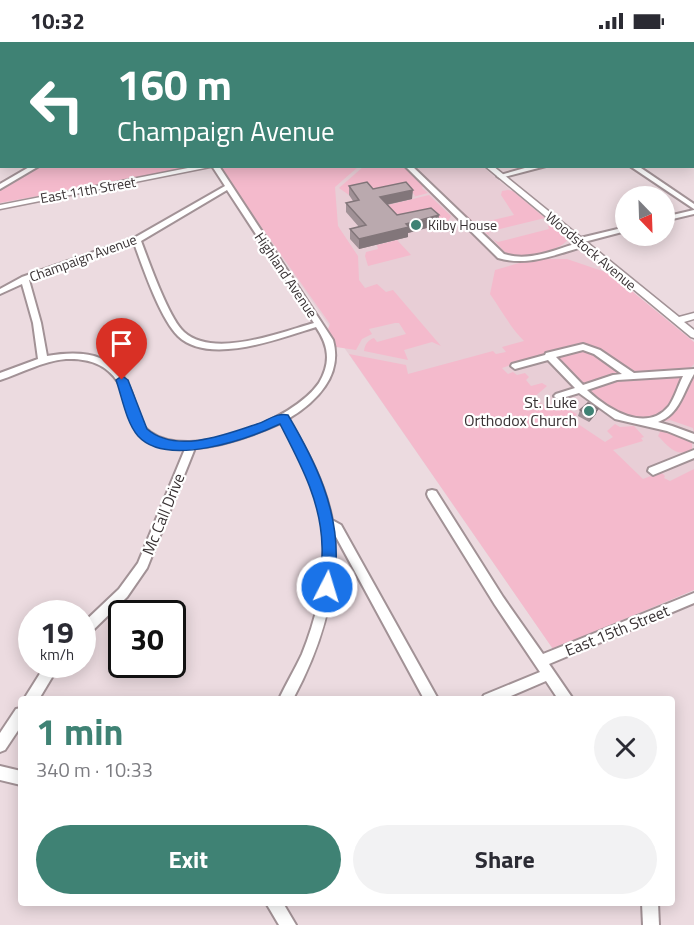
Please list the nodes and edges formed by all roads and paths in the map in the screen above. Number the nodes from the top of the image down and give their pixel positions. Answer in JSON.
{"nodes":[{"id":1,"x":33,"y":168,"type":"edge"},
{"id":2,"x":203,"y":168,"type":"edge"},
{"id":3,"x":214,"y":168,"type":"edge"},
{"id":4,"x":410,"y":168,"type":"edge"},
{"id":5,"x":490,"y":168,"type":"edge"},
{"id":6,"x":534,"y":168,"type":"edge"},
{"id":7,"x":636,"y":168,"type":"edge"},
{"id":8,"x":500,"y":176,"type":"junction"},
{"id":9,"x":0,"y":187,"type":"edge"},
{"id":10,"x":227,"y":187,"type":"junction"},
{"id":11,"x":0,"y":207,"type":"edge"},
{"id":12,"x":694,"y":209,"type":"edge"},
{"id":13,"x":675,"y":215,"type":"edge"},
{"id":14,"x":615,"y":232,"type":"edge"},
{"id":15,"x":136,"y":240,"type":"junction"},
{"id":16,"x":581,"y":242,"type":"junction"},
{"id":17,"x":0,"y":279,"type":"edge"},
{"id":18,"x":25,"y":279,"type":"junction"},
{"id":19,"x":1,"y":291,"type":"edge"},
{"id":20,"x":694,"y":316,"type":"edge"},
{"id":21,"x":677,"y":321,"type":"junction"},
{"id":22,"x":319,"y":324,"type":"junction"},
{"id":23,"x":694,"y":335,"type":"edge"},
{"id":24,"x":549,"y":355,"type":"junction"},
{"id":25,"x":43,"y":360,"type":"junction"},
{"id":26,"x":515,"y":366,"type":"dead end"},
{"id":27,"x":692,"y":371,"type":"edge"},
{"id":28,"x":0,"y":377,"type":"edge"},
{"id":29,"x":632,"y":377,"type":"junction"},
{"id":30,"x":581,"y":389,"type":"junction"},
{"id":31,"x":560,"y":396,"type":"dead end"},
{"id":32,"x":283,"y":418,"type":"junction"},
{"id":33,"x":647,"y":422,"type":"junction"},
{"id":34,"x":694,"y":438,"type":"edge"},
{"id":35,"x":191,"y":446,"type":"junction"},
{"id":36,"x":694,"y":454,"type":"edge"},
{"id":37,"x":653,"y":471,"type":"dead end"},
{"id":38,"x":432,"y":494,"type":"dead end"},
{"id":39,"x":327,"y":522,"type":"junction"},
{"id":40,"x":694,"y":598,"type":"edge"},
{"id":41,"x":96,"y":619,"type":"edge"},
{"id":42,"x":541,"y":661,"type":"junction"},
{"id":43,"x":549,"y":674,"type":"junction"},
{"id":44,"x":45,"y":678,"type":"edge"},
{"id":45,"x":33,"y":696,"type":"edge"},
{"id":46,"x":287,"y":696,"type":"edge"},
{"id":47,"x":429,"y":696,"type":"edge"},
{"id":48,"x":496,"y":696,"type":"edge"},
{"id":49,"x":564,"y":696,"type":"edge"},
{"id":50,"x":18,"y":718,"type":"edge"},
{"id":51,"x":0,"y":745,"type":"edge"},
{"id":52,"x":0,"y":773,"type":"edge"},
{"id":53,"x":18,"y":777,"type":"edge"},
{"id":54,"x":276,"y":906,"type":"edge"},
{"id":55,"x":650,"y":906,"type":"edge"},
{"id":56,"x":288,"y":925,"type":"edge"},
{"id":57,"x":651,"y":925,"type":"edge"}],
"edges":[{"from":1,"to":9,"type":"street"},
{"from":2,"to":11,"type":"street","name":"East 11th Street"},
{"from":3,"to":10,"type":"street","name":"Highland Avenue"},
{"from":4,"to":16,"type":"street"},
{"from":5,"to":8,"type":"street","name":"Woodstock Avenue"},
{"from":6,"to":8,"type":"street"},
{"from":7,"to":12,"type":"street"},
{"from":8,"to":16,"type":"street","name":"Woodstock Avenue"},
{"from":10,"to":15,"type":"street","name":"Champaign Avenue"},
{"from":10,"to":22,"type":"street","name":"Highland Avenue"},
{"from":12,"to":13,"type":"street"},
{"from":14,"to":16,"type":"street"},
{"from":15,"to":18,"type":"street","name":"Champaign Avenue"},
{"from":15,"to":22,"type":"street"},
{"from":16,"to":21,"type":"street","name":"Woodstock Avenue"},
{"from":17,"to":19,"type":"street"},
{"from":18,"to":19,"type":"street","name":"Champaign Avenue"},
{"from":18,"to":25,"type":"street"},
{"from":20,"to":21,"type":"street"},
{"from":21,"to":23,"type":"street","name":"Woodstock Avenue"},
{"from":22,"to":32,"type":"street","name":"Highland Avenue"},
{"from":24,"to":26,"type":"street"},
{"from":24,"to":29,"type":"street"},
{"from":24,"to":30,"type":"street"},
{"from":25,"to":28,"type":"street"},
{"from":25,"to":35,"type":"street"},
{"from":27,"to":29,"type":"street"},
{"from":27,"to":33,"type":"street"},
{"from":29,"to":30,"type":"street"},
{"from":30,"to":31,"type":"street"},
{"from":30,"to":33,"type":"street"},
{"from":32,"to":35,"type":"street"},
{"from":32,"to":39,"type":"street"},
{"from":33,"to":34,"type":"street"},
{"from":35,"to":41,"type":"street","name":"Mc Call Drive"},
{"from":36,"to":37,"type":"street"},
{"from":38,"to":42,"type":"street"},
{"from":39,"to":46,"type":"street"},
{"from":39,"to":47,"type":"street"},
{"from":40,"to":42,"type":"street","name":"East 15th Street"},
{"from":42,"to":43,"type":"street"},
{"from":43,"to":48,"type":"street"},
{"from":43,"to":49,"type":"street"},
{"from":44,"to":45,"type":"street"},
{"from":50,"to":51,"type":"street"},
{"from":52,"to":53,"type":"street"},
{"from":54,"to":56,"type":"street"},
{"from":55,"to":57,"type":"street"}]}
